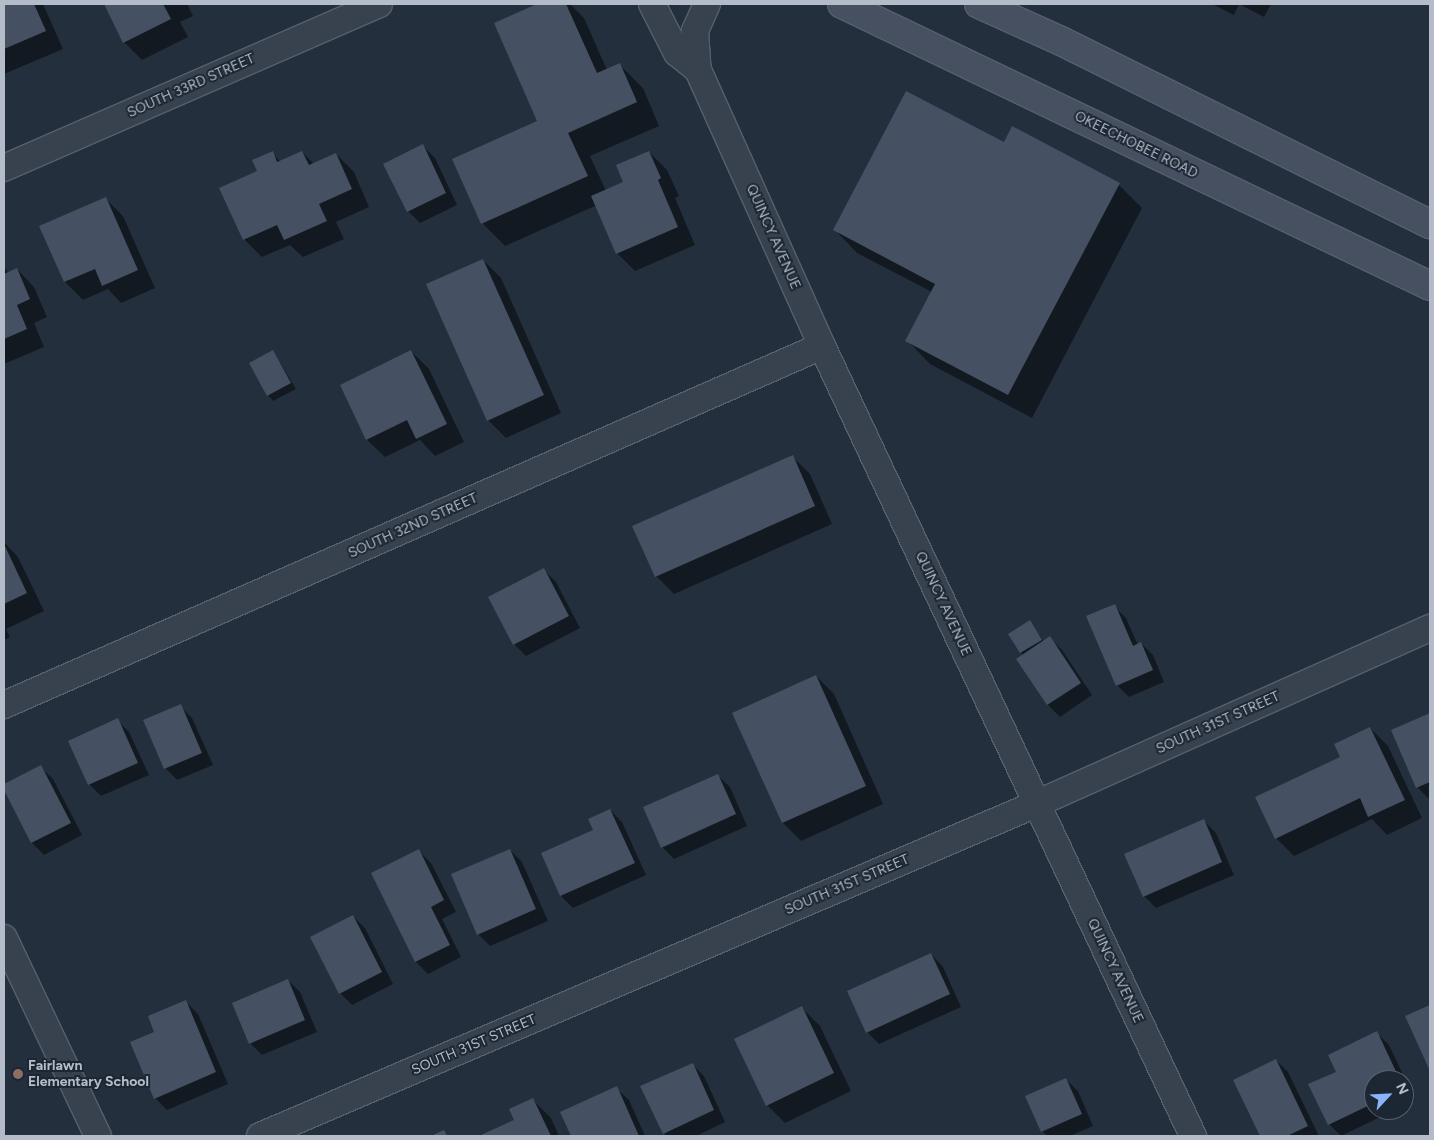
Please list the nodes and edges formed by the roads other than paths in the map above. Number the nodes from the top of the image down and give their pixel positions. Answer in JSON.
{"nodes":[{"id":1,"x":379,"y":4,"type":"edge"},
{"id":2,"x":652,"y":4,"type":"edge"},
{"id":3,"x":707,"y":4,"type":"edge"},
{"id":4,"x":842,"y":4,"type":"edge"},
{"id":5,"x":979,"y":4,"type":"edge"},
{"id":6,"x":698,"y":70,"type":"junction"},
{"id":7,"x":4,"y":168,"type":"edge"},
{"id":8,"x":1430,"y":224,"type":"edge"},
{"id":9,"x":1430,"y":286,"type":"edge"},
{"id":10,"x":822,"y":346,"type":"junction"},
{"id":11,"x":1430,"y":628,"type":"edge"},
{"id":12,"x":4,"y":706,"type":"edge"},
{"id":13,"x":1036,"y":804,"type":"junction"},
{"id":14,"x":4,"y":938,"type":"edge"},
{"id":15,"x":98,"y":1136,"type":"edge"},
{"id":16,"x":260,"y":1136,"type":"edge"},
{"id":17,"x":1193,"y":1136,"type":"edge"}],
"edges":[{"from":1,"to":7,"type":"street","name":"SOUTH 33RD STREET"},
{"from":2,"to":6,"type":"street","name":"QUINCY AVENUE"},
{"from":3,"to":6,"type":"street","name":"QUINCY AVENUE"},
{"from":4,"to":9,"type":"main road","name":"OKEECHOBEE ROAD"},
{"from":5,"to":8,"type":"main road"},
{"from":6,"to":10,"type":"street","name":"QUINCY AVENUE"},
{"from":10,"to":12,"type":"street","name":"SOUTH 32ND STREET"},
{"from":10,"to":13,"type":"street","name":"QUINCY AVENUE"},
{"from":11,"to":13,"type":"street","name":"SOUTH 31ST STREET"},
{"from":13,"to":16,"type":"street","name":"SOUTH 31ST STREET"},
{"from":13,"to":17,"type":"street","name":"QUINCY AVENUE"},
{"from":14,"to":15,"type":"street"}]}
